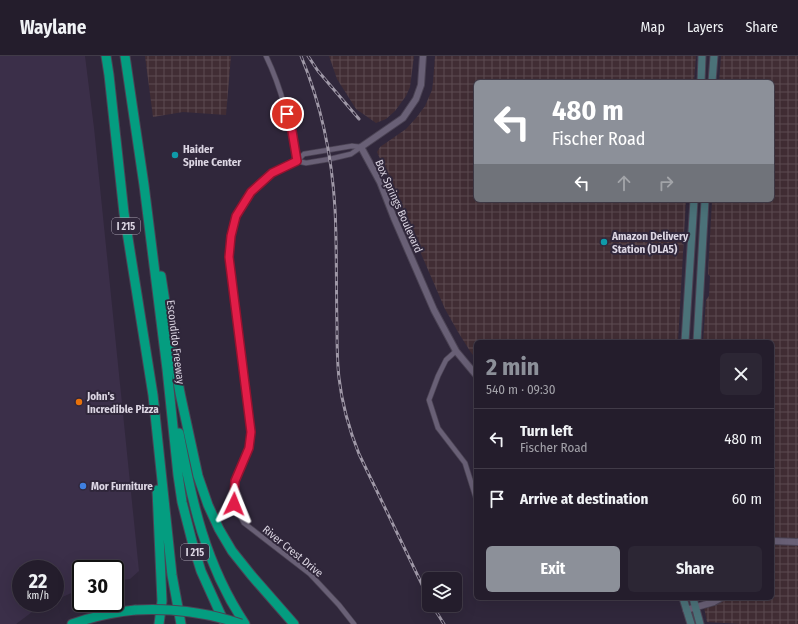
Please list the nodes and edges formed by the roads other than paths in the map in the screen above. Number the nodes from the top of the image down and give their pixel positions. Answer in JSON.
{"nodes":[{"id":1,"x":106,"y":56,"type":"edge"},
{"id":2,"x":125,"y":56,"type":"edge"},
{"id":3,"x":266,"y":56,"type":"edge"},
{"id":4,"x":423,"y":56,"type":"edge"},
{"id":5,"x":702,"y":56,"type":"edge"},
{"id":6,"x":714,"y":56,"type":"edge"},
{"id":7,"x":701,"y":80,"type":"edge"},
{"id":8,"x":712,"y":80,"type":"edge"},
{"id":9,"x":361,"y":147,"type":"junction"},
{"id":10,"x":297,"y":161,"type":"junction"},
{"id":11,"x":144,"y":185,"type":"junction"},
{"id":12,"x":694,"y":202,"type":"edge"},
{"id":13,"x":705,"y":202,"type":"edge"},
{"id":14,"x":685,"y":340,"type":"edge"},
{"id":15,"x":697,"y":340,"type":"edge"},
{"id":16,"x":456,"y":351,"type":"junction"},
{"id":17,"x":167,"y":369,"type":"junction"},
{"id":18,"x":474,"y":373,"type":"edge"},
{"id":19,"x":152,"y":395,"type":"junction"},
{"id":20,"x":474,"y":492,"type":"edge"},
{"id":21,"x":774,"y":541,"type":"edge"},
{"id":22,"x":798,"y":542,"type":"edge"},
{"id":23,"x":684,"y":600,"type":"edge"},
{"id":24,"x":693,"y":600,"type":"edge"},
{"id":25,"x":718,"y":600,"type":"edge"},
{"id":26,"x":695,"y":608,"type":"junction"},
{"id":27,"x":686,"y":610,"type":"junction"},
{"id":28,"x":72,"y":624,"type":"edge"},
{"id":29,"x":159,"y":624,"type":"edge"},
{"id":30,"x":181,"y":624,"type":"edge"},
{"id":31,"x":225,"y":624,"type":"edge"},
{"id":32,"x":241,"y":624,"type":"edge"},
{"id":33,"x":245,"y":624,"type":"edge"},
{"id":34,"x":294,"y":624,"type":"edge"},
{"id":35,"x":354,"y":624,"type":"edge"},
{"id":36,"x":691,"y":624,"type":"edge"},
{"id":37,"x":700,"y":624,"type":"edge"}],
"edges":[{"from":1,"to":19,"type":"highway","number":"I 215"},
{"from":2,"to":11,"type":"highway","name":"Escondido Freeway","number":"I 215"},
{"from":3,"to":10,"type":"street"},
{"from":4,"to":9,"type":"street"},
{"from":5,"to":7,"type":"main road"},
{"from":6,"to":8,"type":"main road"},
{"from":9,"to":10,"type":"street","name":"River Crest Drive"},
{"from":9,"to":10,"type":"street","name":"River Crest Drive"},
{"from":9,"to":16,"type":"street","name":"Box Springs Boulevard"},
{"from":10,"to":35,"type":"street","name":"River Crest Drive"},
{"from":11,"to":17,"type":"highway","name":"Escondido Freeway","number":"I 215"},
{"from":11,"to":34,"type":"highway"},
{"from":12,"to":14,"type":"main road"},
{"from":13,"to":15,"type":"main road"},
{"from":16,"to":18,"type":"street","name":"Box Springs Boulevard"},
{"from":16,"to":20,"type":"street"},
{"from":17,"to":31,"type":"highway","name":"Escondido Freeway","number":"I 215"},
{"from":17,"to":33,"type":"highway"},
{"from":19,"to":29,"type":"highway"},
{"from":19,"to":30,"type":"highway","number":"I 215"},
{"from":21,"to":22,"type":"street"},
{"from":23,"to":27,"type":"main road"},
{"from":24,"to":26,"type":"main road"},
{"from":25,"to":26,"type":"street"},
{"from":26,"to":27,"type":"street"},
{"from":26,"to":37,"type":"main road"},
{"from":27,"to":36,"type":"main road"},
{"from":28,"to":32,"type":"highway","bridge":true}]}
